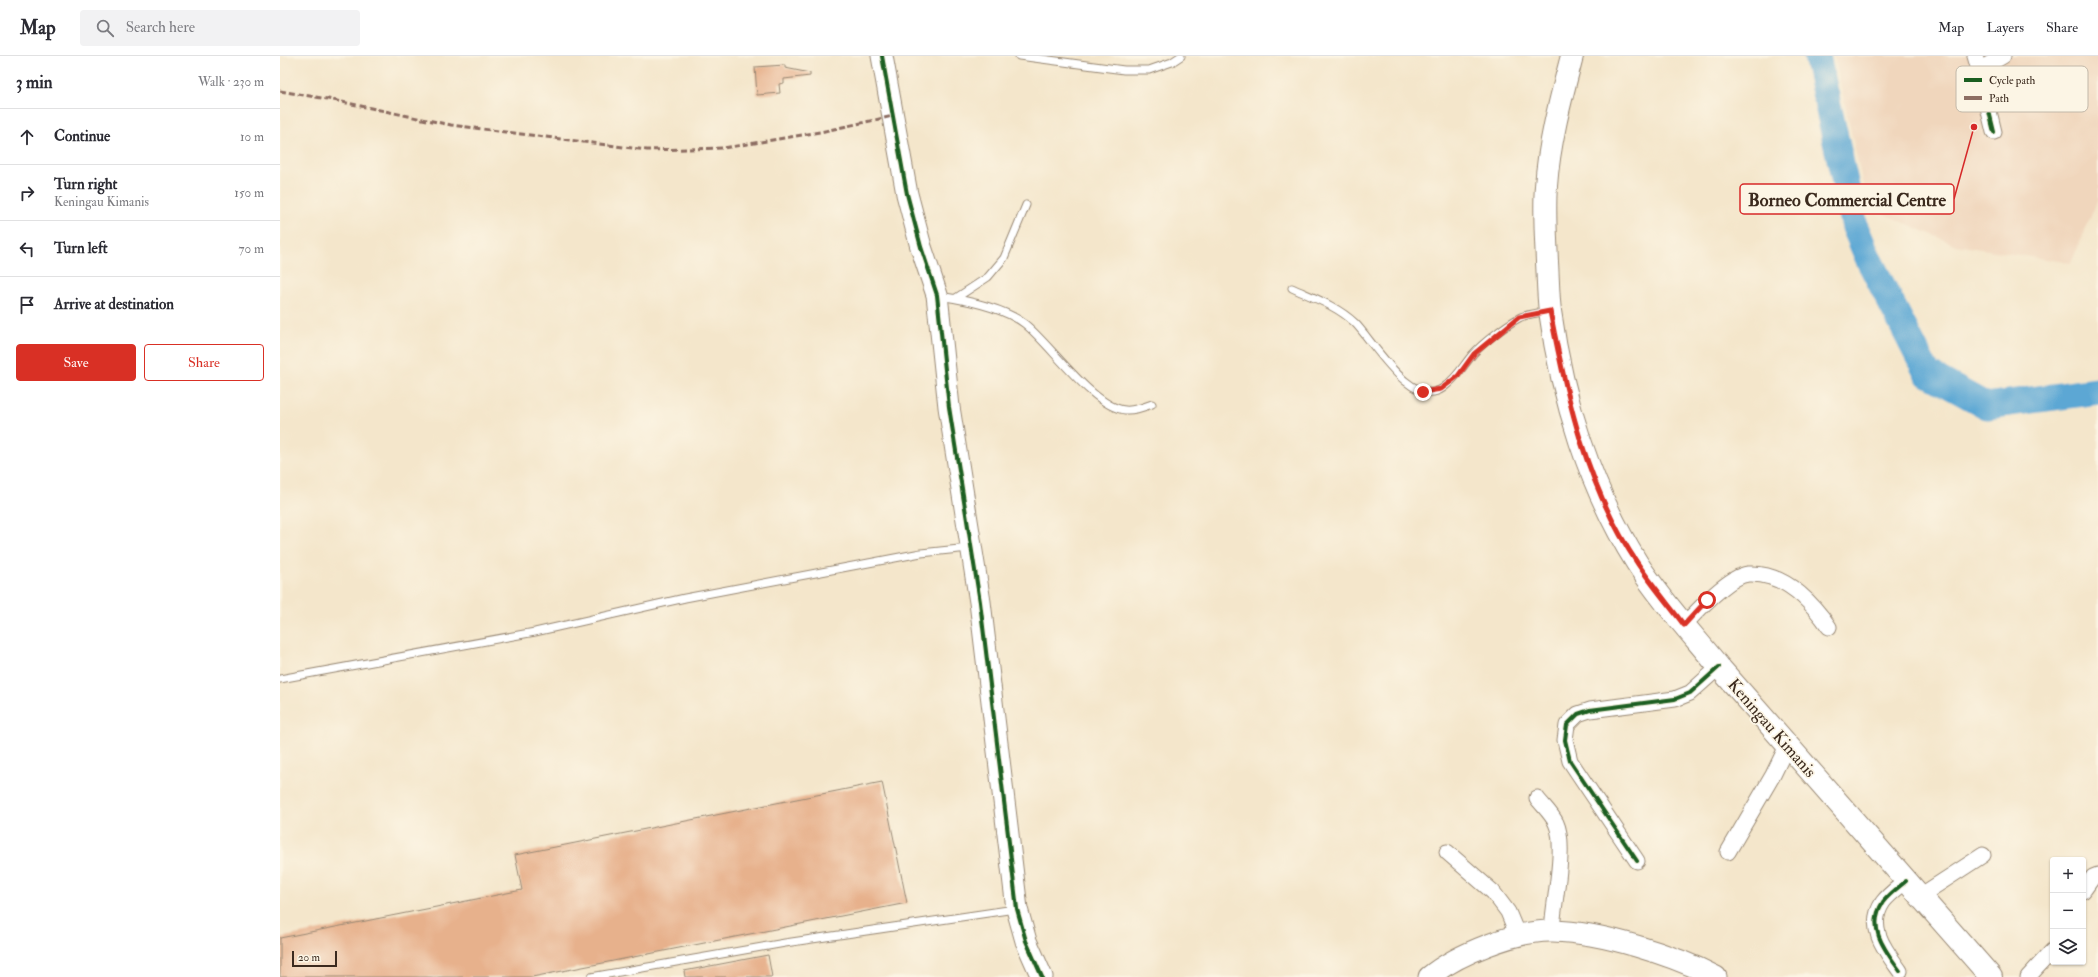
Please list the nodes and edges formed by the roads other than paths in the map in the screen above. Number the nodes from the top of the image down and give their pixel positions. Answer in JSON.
{"nodes":[{"id":1,"x":882,"y":56,"type":"edge"},
{"id":2,"x":1019,"y":56,"type":"edge"},
{"id":3,"x":1181,"y":56,"type":"edge"},
{"id":4,"x":1572,"y":56,"type":"edge"},
{"id":5,"x":2003,"y":56,"type":"edge"},
{"id":6,"x":1977,"y":63,"type":"edge"},
{"id":7,"x":1989,"y":112,"type":"edge"},
{"id":8,"x":1994,"y":132,"type":"dead end"},
{"id":9,"x":1026,"y":205,"type":"dead end"},
{"id":10,"x":1292,"y":288,"type":"dead end"},
{"id":11,"x":946,"y":297,"type":"junction"},
{"id":12,"x":1550,"y":311,"type":"junction"},
{"id":13,"x":1152,"y":404,"type":"dead end"},
{"id":14,"x":972,"y":548,"type":"junction"},
{"id":15,"x":1684,"y":625,"type":"junction"},
{"id":16,"x":1830,"y":627,"type":"dead end"},
{"id":17,"x":1719,"y":667,"type":"junction"},
{"id":18,"x":280,"y":679,"type":"edge"},
{"id":19,"x":1788,"y":746,"type":"junction"},
{"id":20,"x":1537,"y":798,"type":"dead end"},
{"id":21,"x":1447,"y":852,"type":"dead end"},
{"id":22,"x":1728,"y":852,"type":"dead end"},
{"id":23,"x":1983,"y":855,"type":"dead end"},
{"id":24,"x":1637,"y":862,"type":"dead end"},
{"id":25,"x":2098,"y":875,"type":"edge"},
{"id":26,"x":2086,"y":887,"type":"edge"},
{"id":27,"x":1913,"y":889,"type":"junction"},
{"id":28,"x":1017,"y":909,"type":"junction"},
{"id":29,"x":1552,"y":931,"type":"junction"},
{"id":30,"x":1518,"y":936,"type":"junction"},
{"id":31,"x":2050,"y":953,"type":"edge"},
{"id":32,"x":1900,"y":971,"type":"dead end"},
{"id":33,"x":591,"y":977,"type":"edge"},
{"id":34,"x":1042,"y":977,"type":"edge"},
{"id":35,"x":1429,"y":977,"type":"edge"},
{"id":36,"x":1716,"y":977,"type":"edge"},
{"id":37,"x":1991,"y":977,"type":"edge"},
{"id":38,"x":2028,"y":977,"type":"edge"}],
"edges":[{"from":1,"to":11,"type":"street"},
{"from":2,"to":3,"type":"lane"},
{"from":4,"to":12,"type":"main road","name":"Keningau Kimanis"},
{"from":5,"to":6,"type":"street"},
{"from":7,"to":8,"type":"street"},
{"from":9,"to":11,"type":"lane"},
{"from":10,"to":12,"type":"lane"},
{"from":11,"to":13,"type":"lane"},
{"from":11,"to":14,"type":"street"},
{"from":12,"to":15,"type":"main road","name":"Keningau Kimanis"},
{"from":14,"to":18,"type":"lane"},
{"from":14,"to":28,"type":"street"},
{"from":15,"to":16,"type":"street"},
{"from":15,"to":17,"type":"main road","name":"Keningau Kimanis"},
{"from":17,"to":19,"type":"main road","name":"Keningau Kimanis"},
{"from":17,"to":24,"type":"street"},
{"from":19,"to":22,"type":"street"},
{"from":19,"to":27,"type":"main road","name":"Keningau Kimanis"},
{"from":20,"to":29,"type":"street"},
{"from":21,"to":30,"type":"street"},
{"from":23,"to":27,"type":"street"},
{"from":25,"to":26,"type":"street"},
{"from":27,"to":32,"type":"street"},
{"from":27,"to":37,"type":"main road","name":"Keningau Kimanis"},
{"from":28,"to":33,"type":"lane"},
{"from":28,"to":34,"type":"street"},
{"from":29,"to":30,"type":"street"},
{"from":29,"to":36,"type":"street"},
{"from":30,"to":35,"type":"street"},
{"from":31,"to":38,"type":"street"}]}
